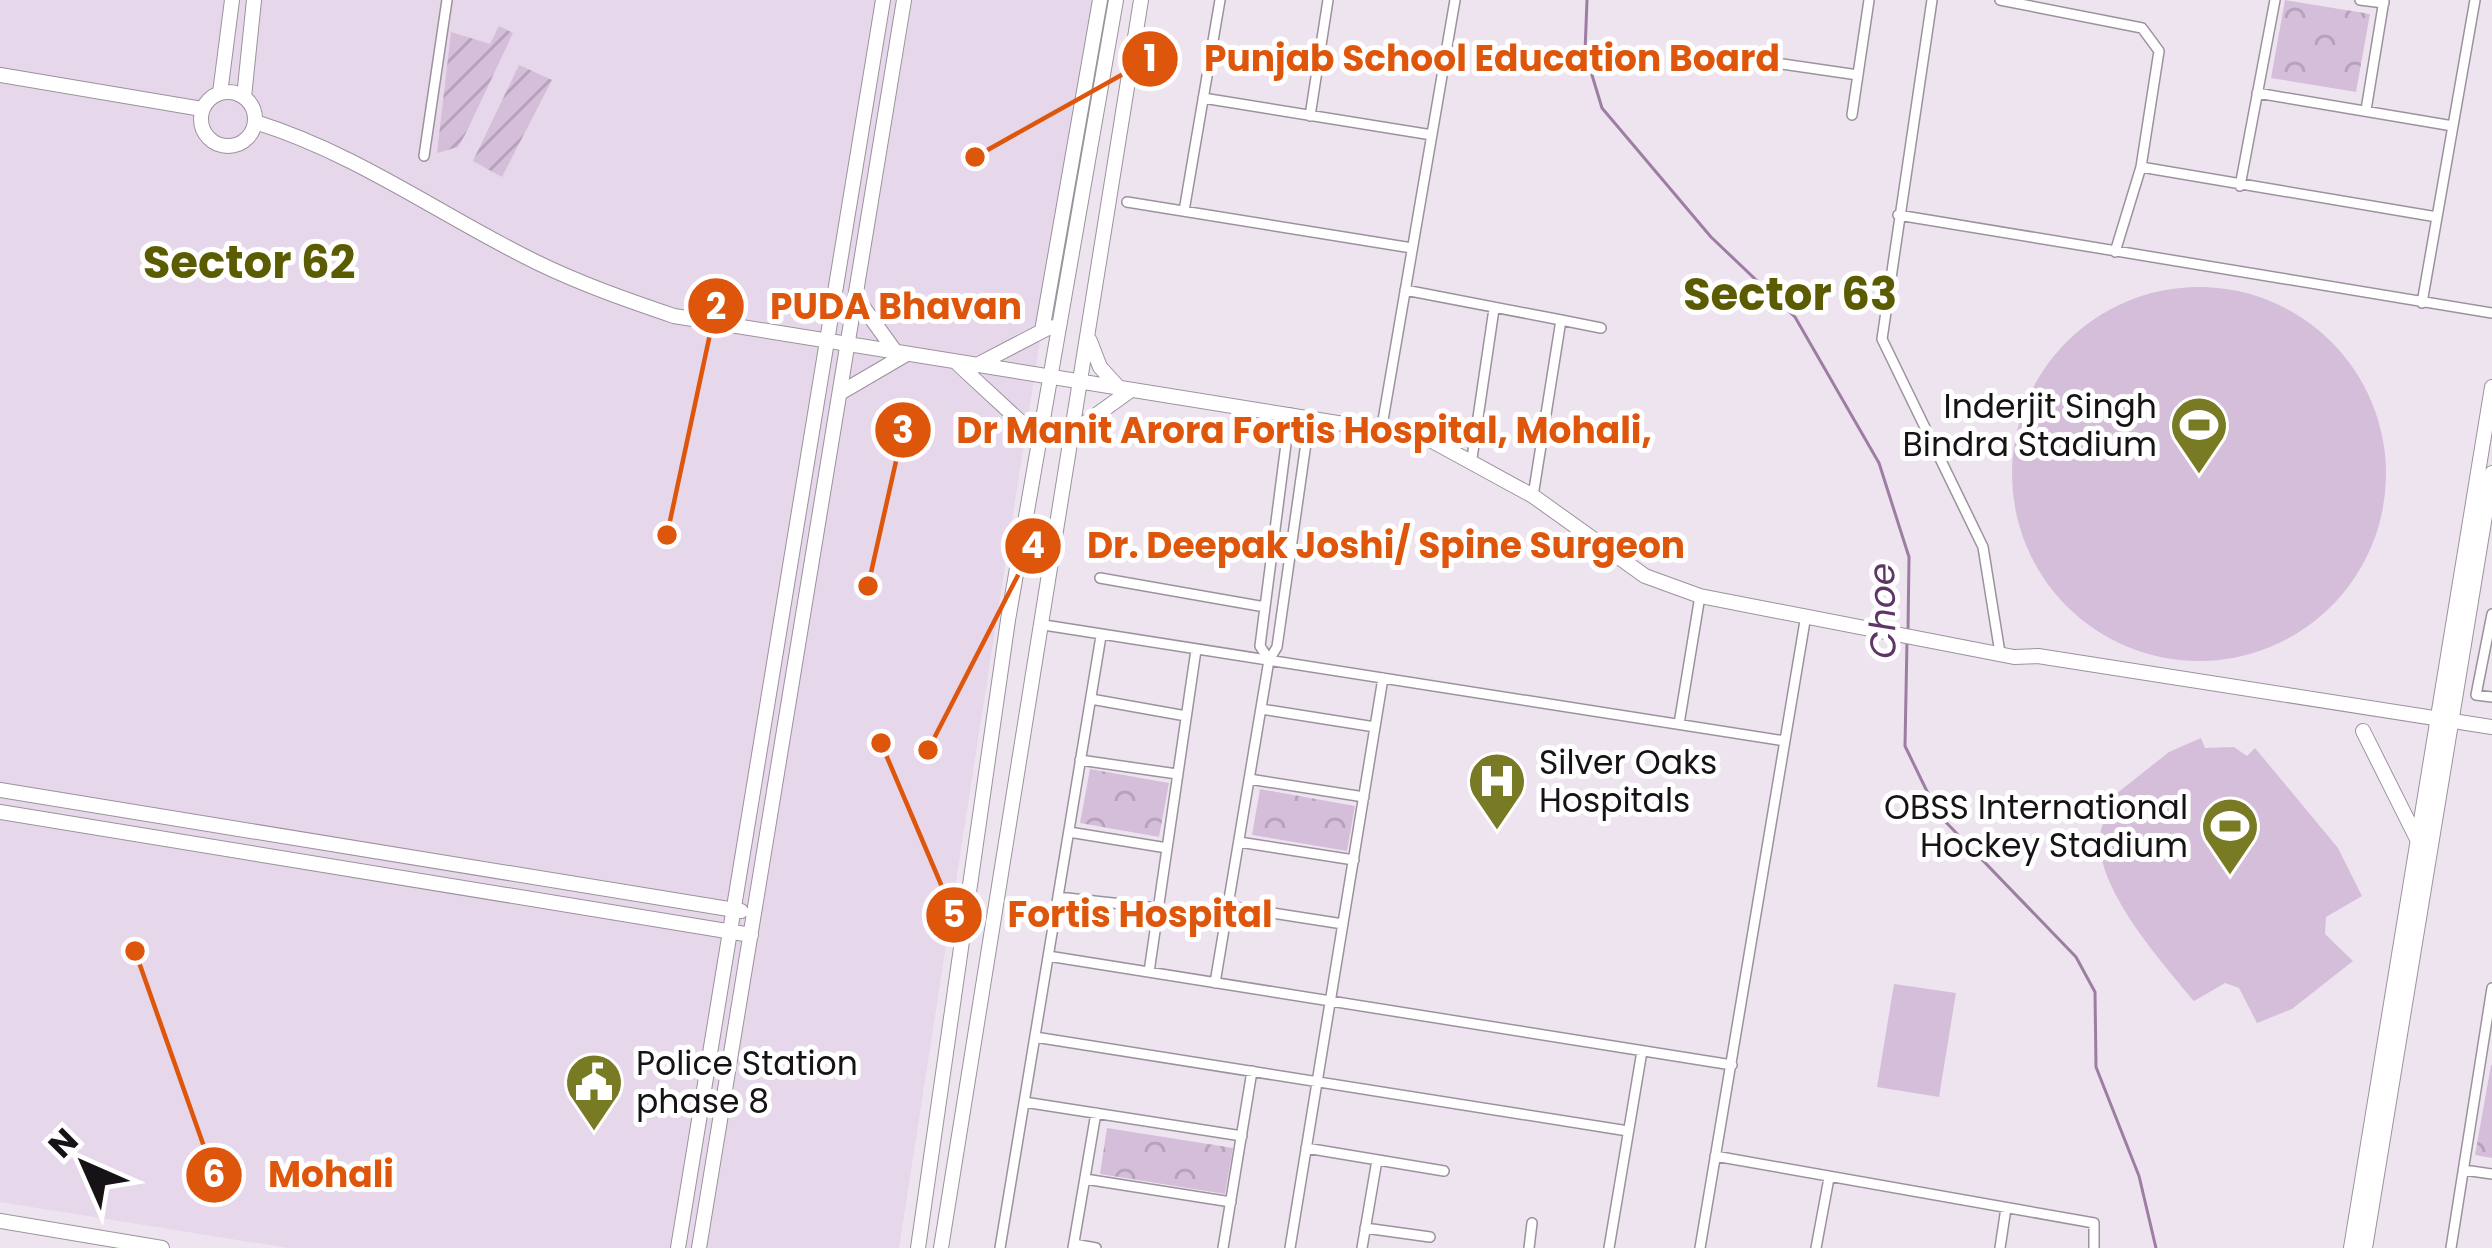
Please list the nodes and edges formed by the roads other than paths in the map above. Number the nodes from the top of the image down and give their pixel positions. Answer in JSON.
{"nodes":[{"id":1,"x":232,"y":0,"type":"edge"},
{"id":2,"x":254,"y":0,"type":"edge"},
{"id":3,"x":447,"y":0,"type":"edge"},
{"id":4,"x":883,"y":0,"type":"edge"},
{"id":5,"x":904,"y":0,"type":"edge"},
{"id":6,"x":1100,"y":0,"type":"edge"},
{"id":7,"x":1116,"y":0,"type":"edge"},
{"id":8,"x":1141,"y":0,"type":"edge"},
{"id":9,"x":1220,"y":0,"type":"edge"},
{"id":10,"x":1328,"y":0,"type":"edge"},
{"id":11,"x":1455,"y":0,"type":"edge"},
{"id":12,"x":1869,"y":0,"type":"edge"},
{"id":13,"x":1932,"y":0,"type":"edge"},
{"id":14,"x":2000,"y":0,"type":"edge"},
{"id":15,"x":2275,"y":0,"type":"edge"},
{"id":16,"x":2360,"y":0,"type":"edge"},
{"id":17,"x":2475,"y":0,"type":"edge"},
{"id":18,"x":2384,"y":2,"type":"edge"},
{"id":19,"x":1748,"y":59,"type":"dead end"},
{"id":20,"x":0,"y":75,"type":"edge"},
{"id":21,"x":1858,"y":75,"type":"junction"},
{"id":22,"x":2257,"y":93,"type":"junction"},
{"id":23,"x":220,"y":94,"type":"junction"},
{"id":24,"x":244,"y":98,"type":"junction"},
{"id":25,"x":1203,"y":98,"type":"junction"},
{"id":26,"x":865,"y":105,"type":"junction"},
{"id":27,"x":886,"y":109,"type":"junction"},
{"id":28,"x":202,"y":110,"type":"junction"},
{"id":29,"x":2366,"y":110,"type":"junction"},
{"id":30,"x":1852,"y":115,"type":"dead end"},
{"id":31,"x":1310,"y":116,"type":"junction"},
{"id":32,"x":255,"y":122,"type":"junction"},
{"id":33,"x":2453,"y":126,"type":"junction"},
{"id":34,"x":1432,"y":135,"type":"junction"},
{"id":35,"x":424,"y":156,"type":"dead end"},
{"id":36,"x":2141,"y":167,"type":"junction"},
{"id":37,"x":2240,"y":186,"type":"junction"},
{"id":38,"x":1127,"y":202,"type":"dead end"},
{"id":39,"x":1184,"y":211,"type":"junction"},
{"id":40,"x":1898,"y":214,"type":"junction"},
{"id":41,"x":2437,"y":217,"type":"junction"},
{"id":42,"x":1412,"y":248,"type":"junction"},
{"id":43,"x":2115,"y":252,"type":"junction"},
{"id":44,"x":1405,"y":290,"type":"junction"},
{"id":45,"x":856,"y":297,"type":"junction"},
{"id":46,"x":2422,"y":303,"type":"junction"},
{"id":47,"x":1494,"y":309,"type":"junction"},
{"id":48,"x":2492,"y":313,"type":"edge"},
{"id":49,"x":1561,"y":320,"type":"junction"},
{"id":50,"x":1057,"y":323,"type":"junction"},
{"id":51,"x":1601,"y":328,"type":"dead end"},
{"id":52,"x":1042,"y":331,"type":"junction"},
{"id":53,"x":1089,"y":336,"type":"junction"},
{"id":54,"x":826,"y":342,"type":"junction"},
{"id":55,"x":849,"y":346,"type":"junction"},
{"id":56,"x":901,"y":354,"type":"junction"},
{"id":57,"x":957,"y":363,"type":"junction"},
{"id":58,"x":975,"y":366,"type":"junction"},
{"id":59,"x":1048,"y":378,"type":"junction"},
{"id":60,"x":1082,"y":383,"type":"junction"},
{"id":61,"x":2492,"y":387,"type":"edge"},
{"id":62,"x":1125,"y":389,"type":"junction"},
{"id":63,"x":840,"y":393,"type":"junction"},
{"id":64,"x":1290,"y":412,"type":"junction"},
{"id":65,"x":1310,"y":416,"type":"junction"},
{"id":66,"x":1382,"y":426,"type":"junction"},
{"id":67,"x":1074,"y":431,"type":"junction"},
{"id":68,"x":1038,"y":438,"type":"junction"},
{"id":69,"x":1472,"y":458,"type":"junction"},
{"id":70,"x":2492,"y":473,"type":"edge"},
{"id":71,"x":1533,"y":496,"type":"junction"},
{"id":72,"x":1100,"y":578,"type":"dead end"},
{"id":73,"x":1700,"y":596,"type":"junction"},
{"id":74,"x":1265,"y":607,"type":"junction"},
{"id":75,"x":2492,"y":614,"type":"edge"},
{"id":76,"x":1806,"y":615,"type":"junction"},
{"id":77,"x":1044,"y":625,"type":"junction"},
{"id":78,"x":1101,"y":636,"type":"junction"},
{"id":79,"x":1196,"y":650,"type":"junction"},
{"id":80,"x":2000,"y":653,"type":"junction"},
{"id":81,"x":1269,"y":660,"type":"junction"},
{"id":82,"x":1383,"y":679,"type":"junction"},
{"id":83,"x":2492,"y":698,"type":"edge"},
{"id":84,"x":1090,"y":699,"type":"junction"},
{"id":85,"x":1261,"y":709,"type":"junction"},
{"id":86,"x":1186,"y":716,"type":"junction"},
{"id":87,"x":2445,"y":719,"type":"junction"},
{"id":88,"x":1679,"y":724,"type":"junction"},
{"id":89,"x":1376,"y":727,"type":"junction"},
{"id":90,"x":2492,"y":727,"type":"edge"},
{"id":91,"x":2363,"y":731,"type":"dead end"},
{"id":92,"x":1785,"y":741,"type":"junction"},
{"id":93,"x":1080,"y":760,"type":"junction"},
{"id":94,"x":1178,"y":774,"type":"junction"},
{"id":95,"x":1249,"y":779,"type":"junction"},
{"id":96,"x":0,"y":790,"type":"edge"},
{"id":97,"x":1364,"y":797,"type":"junction"},
{"id":98,"x":89,"y":804,"type":"junction"},
{"id":99,"x":0,"y":812,"type":"edge"},
{"id":100,"x":86,"y":825,"type":"junction"},
{"id":101,"x":247,"y":830,"type":"junction"},
{"id":102,"x":1069,"y":832,"type":"junction"},
{"id":103,"x":1239,"y":842,"type":"junction"},
{"id":104,"x":2419,"y":843,"type":"junction"},
{"id":105,"x":1167,"y":848,"type":"junction"},
{"id":106,"x":244,"y":851,"type":"junction"},
{"id":107,"x":1354,"y":860,"type":"junction"},
{"id":108,"x":575,"y":884,"type":"junction"},
{"id":109,"x":1058,"y":897,"type":"junction"},
{"id":110,"x":572,"y":905,"type":"junction"},
{"id":111,"x":1228,"y":906,"type":"junction"},
{"id":112,"x":1158,"y":908,"type":"junction"},
{"id":113,"x":733,"y":909,"type":"junction"},
{"id":114,"x":754,"y":913,"type":"junction"},
{"id":115,"x":1343,"y":924,"type":"junction"},
{"id":116,"x":730,"y":932,"type":"junction"},
{"id":117,"x":751,"y":935,"type":"junction"},
{"id":118,"x":1048,"y":956,"type":"junction"},
{"id":119,"x":1149,"y":972,"type":"junction"},
{"id":120,"x":1215,"y":983,"type":"junction"},
{"id":121,"x":2492,"y":988,"type":"edge"},
{"id":122,"x":1330,"y":1001,"type":"junction"},
{"id":123,"x":1035,"y":1036,"type":"junction"},
{"id":124,"x":1642,"y":1051,"type":"junction"},
{"id":125,"x":2488,"y":1054,"type":"edge"},
{"id":126,"x":1732,"y":1065,"type":"junction"},
{"id":127,"x":1252,"y":1071,"type":"junction"},
{"id":128,"x":1317,"y":1082,"type":"junction"},
{"id":129,"x":1024,"y":1102,"type":"junction"},
{"id":130,"x":1096,"y":1113,"type":"junction"},
{"id":131,"x":1628,"y":1132,"type":"junction"},
{"id":132,"x":1242,"y":1136,"type":"junction"},
{"id":133,"x":1306,"y":1148,"type":"junction"},
{"id":134,"x":1715,"y":1156,"type":"junction"},
{"id":135,"x":1378,"y":1160,"type":"junction"},
{"id":136,"x":2464,"y":1169,"type":"junction"},
{"id":137,"x":1444,"y":1171,"type":"dead end"},
{"id":138,"x":2492,"y":1174,"type":"edge"},
{"id":139,"x":1085,"y":1178,"type":"junction"},
{"id":140,"x":1829,"y":1178,"type":"junction"},
{"id":141,"x":1231,"y":1202,"type":"junction"},
{"id":142,"x":2006,"y":1208,"type":"junction"},
{"id":143,"x":0,"y":1221,"type":"edge"},
{"id":144,"x":1532,"y":1223,"type":"dead end"},
{"id":145,"x":1365,"y":1228,"type":"junction"},
{"id":146,"x":1430,"y":1237,"type":"dead end"},
{"id":147,"x":1074,"y":1246,"type":"edge"},
{"id":148,"x":162,"y":1248,"type":"edge"},
{"id":149,"x":678,"y":1248,"type":"edge"},
{"id":150,"x":699,"y":1248,"type":"edge"},
{"id":151,"x":918,"y":1248,"type":"edge"},
{"id":152,"x":940,"y":1248,"type":"edge"},
{"id":153,"x":1000,"y":1248,"type":"edge"},
{"id":154,"x":1096,"y":1248,"type":"edge"},
{"id":155,"x":1223,"y":1248,"type":"edge"},
{"id":156,"x":1290,"y":1248,"type":"edge"},
{"id":157,"x":1362,"y":1248,"type":"edge"},
{"id":158,"x":1529,"y":1248,"type":"edge"},
{"id":159,"x":1609,"y":1248,"type":"edge"},
{"id":160,"x":1700,"y":1248,"type":"edge"},
{"id":161,"x":1816,"y":1248,"type":"edge"},
{"id":162,"x":2000,"y":1248,"type":"edge"},
{"id":163,"x":2094,"y":1248,"type":"edge"},
{"id":164,"x":2351,"y":1248,"type":"edge"},
{"id":165,"x":2365,"y":1248,"type":"edge"},
{"id":166,"x":2451,"y":1248,"type":"edge"}],
"edges":[{"from":1,"to":23,"type":"street"},
{"from":2,"to":24,"type":"street"},
{"from":3,"to":35,"type":"street"},
{"from":4,"to":26,"type":"street"},
{"from":5,"to":27,"type":"street"},
{"from":6,"to":52,"type":"street"},
{"from":7,"to":50,"type":"street"},
{"from":8,"to":53,"type":"street"},
{"from":9,"to":25,"type":"street"},
{"from":10,"to":31,"type":"street"},
{"from":11,"to":34,"type":"street"},
{"from":12,"to":21,"type":"street"},
{"from":13,"to":40,"type":"street"},
{"from":14,"to":36,"type":"street"},
{"from":15,"to":22,"type":"street"},
{"from":16,"to":18,"type":"street"},
{"from":17,"to":33,"type":"street"},
{"from":18,"to":29,"type":"street"},
{"from":19,"to":21,"type":"street"},
{"from":20,"to":28,"type":"street"},
{"from":21,"to":30,"type":"street"},
{"from":22,"to":29,"type":"street"},
{"from":22,"to":37,"type":"street"},
{"from":23,"to":24,"type":"street"},
{"from":23,"to":28,"type":"street"},
{"from":24,"to":32,"type":"street"},
{"from":25,"to":31,"type":"street"},
{"from":25,"to":39,"type":"street"},
{"from":26,"to":27,"type":"street"},
{"from":26,"to":54,"type":"street"},
{"from":27,"to":45,"type":"street"},
{"from":28,"to":32,"type":"street"},
{"from":29,"to":33,"type":"street"},
{"from":31,"to":34,"type":"street"},
{"from":32,"to":54,"type":"street"},
{"from":33,"to":41,"type":"street"},
{"from":34,"to":42,"type":"street"},
{"from":36,"to":37,"type":"street"},
{"from":36,"to":43,"type":"street"},
{"from":37,"to":41,"type":"street"},
{"from":38,"to":39,"type":"street"},
{"from":39,"to":42,"type":"street"},
{"from":40,"to":43,"type":"street"},
{"from":40,"to":80,"type":"street"},
{"from":41,"to":46,"type":"street"},
{"from":42,"to":44,"type":"street"},
{"from":43,"to":46,"type":"street"},
{"from":44,"to":47,"type":"street"},
{"from":44,"to":66,"type":"street"},
{"from":45,"to":55,"type":"street"},
{"from":45,"to":56,"type":"street"},
{"from":46,"to":48,"type":"street"},
{"from":47,"to":49,"type":"street"},
{"from":47,"to":69,"type":"street"},
{"from":49,"to":51,"type":"street"},
{"from":49,"to":71,"type":"street"},
{"from":50,"to":52,"type":"street"},
{"from":50,"to":59,"type":"street"},
{"from":52,"to":58,"type":"street"},
{"from":53,"to":60,"type":"street"},
{"from":53,"to":62,"type":"street"},
{"from":54,"to":55,"type":"street"},
{"from":54,"to":113,"type":"street"},
{"from":55,"to":56,"type":"street"},
{"from":55,"to":63,"type":"street"},
{"from":56,"to":57,"type":"street"},
{"from":56,"to":63,"type":"street"},
{"from":57,"to":58,"type":"street"},
{"from":57,"to":68,"type":"street"},
{"from":58,"to":59,"type":"street"},
{"from":59,"to":60,"type":"street"},
{"from":59,"to":68,"type":"street"},
{"from":60,"to":62,"type":"street"},
{"from":60,"to":67,"type":"street"},
{"from":61,"to":87,"type":"street"},
{"from":62,"to":64,"type":"street"},
{"from":62,"to":67,"type":"street"},
{"from":63,"to":114,"type":"street"},
{"from":64,"to":65,"type":"street"},
{"from":64,"to":74,"type":"street"},
{"from":65,"to":66,"type":"street"},
{"from":65,"to":81,"type":"street"},
{"from":66,"to":69,"type":"street"},
{"from":67,"to":77,"type":"street"},
{"from":68,"to":151,"type":"street"},
{"from":69,"to":71,"type":"street"},
{"from":70,"to":87,"type":"street"},
{"from":71,"to":73,"type":"street"},
{"from":72,"to":74,"type":"street"},
{"from":73,"to":76,"type":"street"},
{"from":73,"to":88,"type":"street"},
{"from":74,"to":81,"type":"street"},
{"from":75,"to":83,"type":"street"},
{"from":76,"to":80,"type":"street"},
{"from":76,"to":92,"type":"street"},
{"from":77,"to":78,"type":"street"},
{"from":77,"to":152,"type":"street"},
{"from":78,"to":79,"type":"street"},
{"from":78,"to":84,"type":"street"},
{"from":79,"to":81,"type":"street"},
{"from":79,"to":86,"type":"street"},
{"from":80,"to":87,"type":"street"},
{"from":81,"to":82,"type":"street"},
{"from":81,"to":85,"type":"street"},
{"from":82,"to":88,"type":"street"},
{"from":82,"to":89,"type":"street"},
{"from":84,"to":86,"type":"street"},
{"from":84,"to":93,"type":"street"},
{"from":85,"to":89,"type":"street"},
{"from":85,"to":95,"type":"street"},
{"from":86,"to":94,"type":"street"},
{"from":87,"to":90,"type":"street"},
{"from":87,"to":104,"type":"street"},
{"from":87,"to":165,"type":"street"},
{"from":88,"to":92,"type":"street"},
{"from":89,"to":97,"type":"street"},
{"from":91,"to":104,"type":"street"},
{"from":92,"to":126,"type":"street"},
{"from":93,"to":94,"type":"street"},
{"from":93,"to":102,"type":"street"},
{"from":94,"to":105,"type":"street"},
{"from":95,"to":97,"type":"street"},
{"from":95,"to":103,"type":"street"},
{"from":96,"to":98,"type":"street"},
{"from":97,"to":107,"type":"street"},
{"from":98,"to":100,"type":"street"},
{"from":98,"to":101,"type":"street"},
{"from":99,"to":100,"type":"street"},
{"from":100,"to":106,"type":"street"},
{"from":101,"to":106,"type":"street"},
{"from":101,"to":108,"type":"street"},
{"from":102,"to":105,"type":"street"},
{"from":102,"to":109,"type":"street"},
{"from":103,"to":107,"type":"street"},
{"from":103,"to":111,"type":"street"},
{"from":104,"to":164,"type":"street"},
{"from":105,"to":112,"type":"street"},
{"from":106,"to":110,"type":"street"},
{"from":107,"to":115,"type":"street"},
{"from":108,"to":110,"type":"street"},
{"from":108,"to":113,"type":"street"},
{"from":109,"to":112,"type":"street"},
{"from":109,"to":118,"type":"street"},
{"from":110,"to":116,"type":"street"},
{"from":111,"to":115,"type":"street"},
{"from":111,"to":120,"type":"street"},
{"from":112,"to":119,"type":"street"},
{"from":113,"to":114,"type":"street"},
{"from":113,"to":116,"type":"street"},
{"from":114,"to":117,"type":"street"},
{"from":115,"to":122,"type":"street"},
{"from":116,"to":117,"type":"street"},
{"from":116,"to":149,"type":"street"},
{"from":117,"to":150,"type":"street"},
{"from":118,"to":119,"type":"street"},
{"from":118,"to":123,"type":"street"},
{"from":119,"to":120,"type":"street"},
{"from":120,"to":122,"type":"street"},
{"from":121,"to":125,"type":"street"},
{"from":122,"to":124,"type":"street"},
{"from":122,"to":128,"type":"street"},
{"from":123,"to":127,"type":"street"},
{"from":123,"to":129,"type":"street"},
{"from":124,"to":126,"type":"street"},
{"from":124,"to":131,"type":"street"},
{"from":125,"to":136,"type":"street"},
{"from":126,"to":134,"type":"street"},
{"from":127,"to":128,"type":"street"},
{"from":127,"to":132,"type":"street"},
{"from":128,"to":131,"type":"street"},
{"from":128,"to":133,"type":"street"},
{"from":129,"to":130,"type":"street"},
{"from":129,"to":153,"type":"street"},
{"from":130,"to":132,"type":"street"},
{"from":130,"to":139,"type":"street"},
{"from":131,"to":159,"type":"street"},
{"from":132,"to":141,"type":"street"},
{"from":133,"to":135,"type":"street"},
{"from":133,"to":156,"type":"street"},
{"from":134,"to":140,"type":"street"},
{"from":134,"to":160,"type":"street"},
{"from":135,"to":137,"type":"street"},
{"from":135,"to":145,"type":"street"},
{"from":136,"to":138,"type":"street"},
{"from":136,"to":166,"type":"street"},
{"from":139,"to":141,"type":"street"},
{"from":139,"to":147,"type":"street"},
{"from":140,"to":142,"type":"street"},
{"from":140,"to":161,"type":"street"},
{"from":141,"to":155,"type":"street"},
{"from":142,"to":162,"type":"street"},
{"from":142,"to":163,"type":"street"},
{"from":143,"to":148,"type":"street"},
{"from":144,"to":158,"type":"street"},
{"from":145,"to":146,"type":"street"},
{"from":145,"to":157,"type":"street"},
{"from":147,"to":154,"type":"street"}]}
